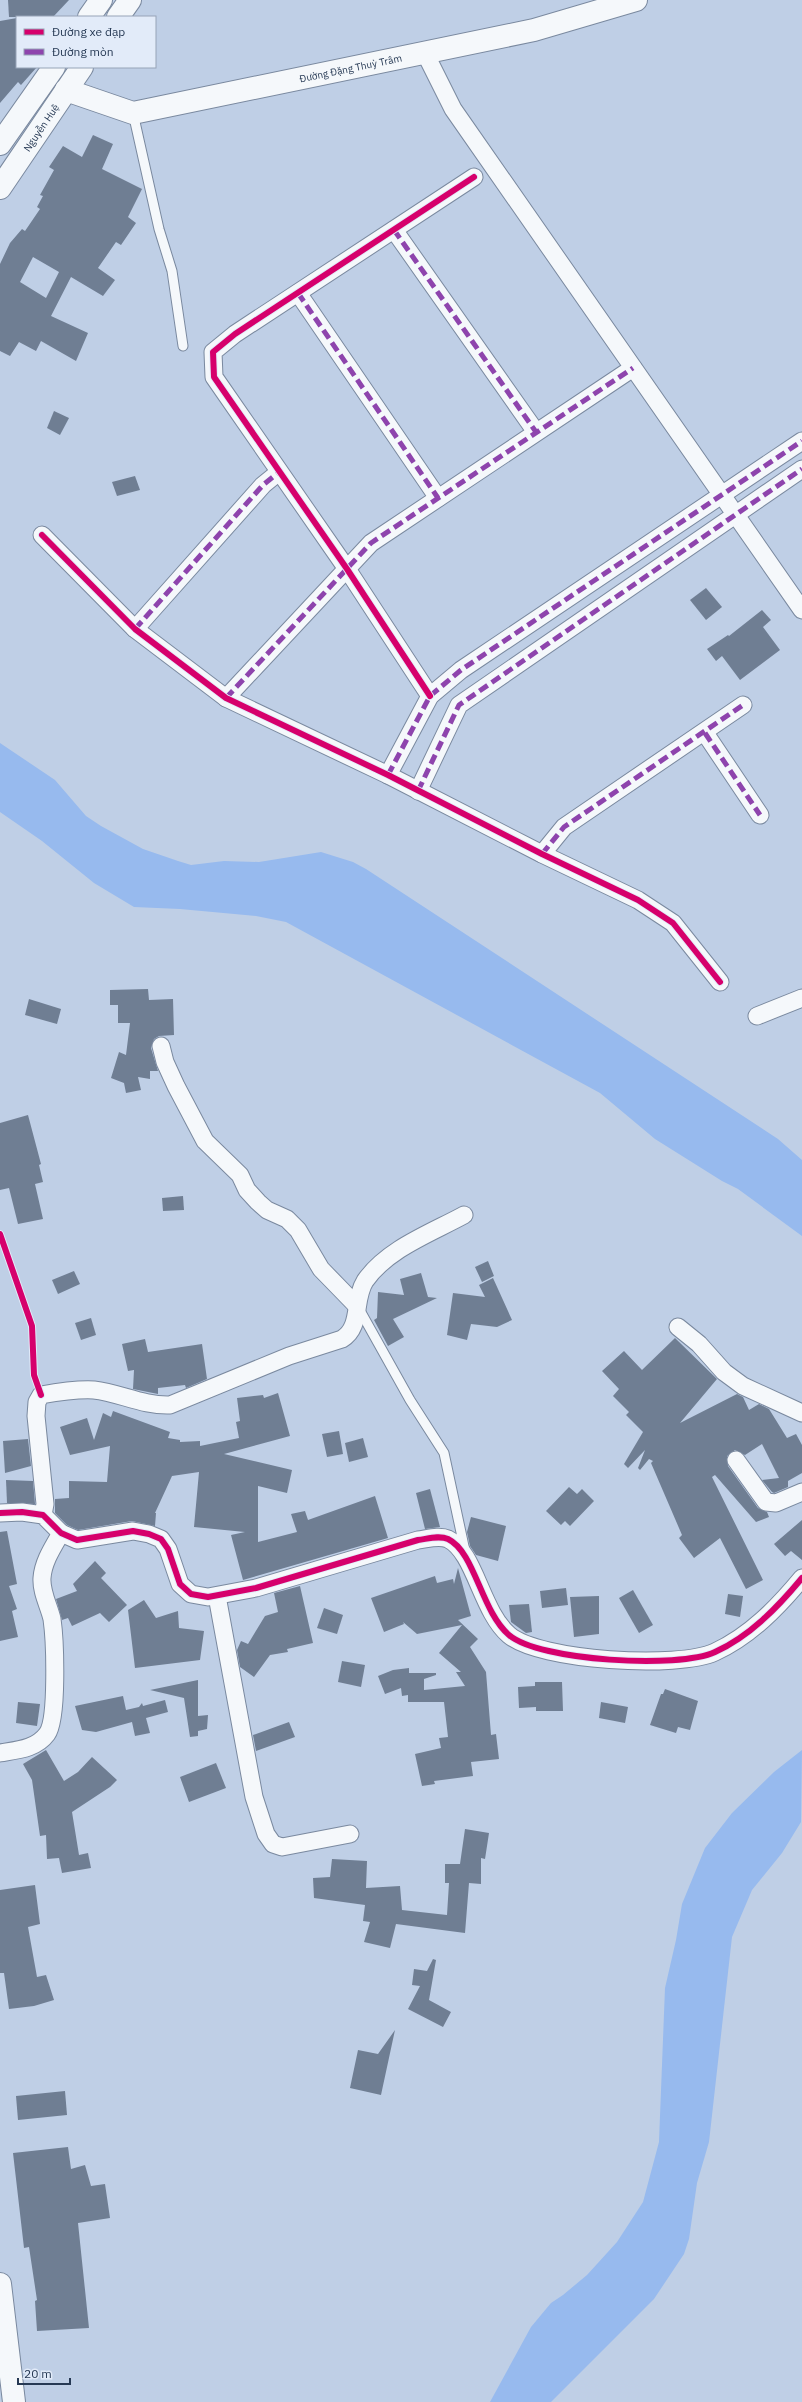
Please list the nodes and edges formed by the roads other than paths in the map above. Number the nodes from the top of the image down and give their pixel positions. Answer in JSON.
{"nodes":[{"id":1,"x":101,"y":0,"type":"edge"},
{"id":2,"x":130,"y":0,"type":"edge"},
{"id":3,"x":636,"y":0,"type":"edge"},
{"id":4,"x":90,"y":16,"type":"edge"},
{"id":5,"x":119,"y":16,"type":"edge"},
{"id":6,"x":425,"y":53,"type":"junction"},
{"id":7,"x":81,"y":68,"type":"edge"},
{"id":8,"x":50,"y":73,"type":"edge"},
{"id":9,"x":66,"y":90,"type":"junction"},
{"id":10,"x":133,"y":112,"type":"junction"},
{"id":11,"x":0,"y":144,"type":"edge"},
{"id":12,"x":474,"y":176,"type":"dead end"},
{"id":13,"x":0,"y":188,"type":"edge"},
{"id":14,"x":394,"y":230,"type":"junction"},
{"id":15,"x":298,"y":293,"type":"junction"},
{"id":16,"x":183,"y":346,"type":"dead end"},
{"id":17,"x":634,"y":368,"type":"junction"},
{"id":18,"x":536,"y":432,"type":"junction"},
{"id":19,"x":802,"y":441,"type":"edge"},
{"id":20,"x":802,"y":469,"type":"edge"},
{"id":21,"x":279,"y":472,"type":"junction"},
{"id":22,"x":722,"y":495,"type":"junction"},
{"id":23,"x":438,"y":498,"type":"junction"},
{"id":24,"x":735,"y":514,"type":"junction"},
{"id":25,"x":42,"y":535,"type":"dead end"},
{"id":26,"x":347,"y":569,"type":"junction"},
{"id":27,"x":802,"y":610,"type":"edge"},
{"id":28,"x":135,"y":629,"type":"junction"},
{"id":29,"x":430,"y":696,"type":"junction"},
{"id":30,"x":226,"y":698,"type":"junction"},
{"id":31,"x":743,"y":705,"type":"dead end"},
{"id":32,"x":704,"y":733,"type":"junction"},
{"id":33,"x":388,"y":775,"type":"junction"},
{"id":34,"x":418,"y":791,"type":"junction"},
{"id":35,"x":760,"y":815,"type":"dead end"},
{"id":36,"x":542,"y":854,"type":"junction"},
{"id":37,"x":720,"y":982,"type":"dead end"},
{"id":38,"x":802,"y":998,"type":"edge"},
{"id":39,"x":757,"y":1016,"type":"dead end"},
{"id":40,"x":161,"y":1046,"type":"dead end"},
{"id":41,"x":464,"y":1215,"type":"dead end"},
{"id":42,"x":356,"y":1305,"type":"junction"},
{"id":43,"x":678,"y":1327,"type":"dead end"},
{"id":44,"x":802,"y":1413,"type":"edge"},
{"id":45,"x":736,"y":1460,"type":"dead end"},
{"id":46,"x":802,"y":1492,"type":"edge"},
{"id":47,"x":0,"y":1513,"type":"edge"},
{"id":48,"x":43,"y":1515,"type":"junction"},
{"id":49,"x":61,"y":1533,"type":"junction"},
{"id":50,"x":467,"y":1558,"type":"junction"},
{"id":51,"x":802,"y":1578,"type":"edge"},
{"id":52,"x":217,"y":1596,"type":"junction"},
{"id":53,"x":0,"y":1753,"type":"edge"},
{"id":54,"x":350,"y":1834,"type":"dead end"},
{"id":55,"x":0,"y":2284,"type":"edge"},
{"id":56,"x":3,"y":2340,"type":"edge"},
{"id":57,"x":14,"y":2402,"type":"edge"}],
"edges":[{"from":1,"to":4,"type":"main road"},
{"from":2,"to":5,"type":"main road"},
{"from":3,"to":6,"type":"main road","name":"Đường Đặng Thuỳ Trâm"},
{"from":6,"to":10,"type":"main road","name":"Đường Đặng Thuỳ Trâm"},
{"from":6,"to":17,"type":"street"},
{"from":7,"to":9,"type":"main road","name":"Nguyễn Huệ"},
{"from":8,"to":9,"type":"main road","name":"Đường Đặng Thuỳ Trâm"},
{"from":8,"to":11,"type":"main road"},
{"from":9,"to":10,"type":"main road","name":"Đường Đặng Thuỳ Trâm"},
{"from":9,"to":13,"type":"main road","name":"Nguyễn Huệ"},
{"from":10,"to":16,"type":"lane"},
{"from":12,"to":14,"type":"street"},
{"from":14,"to":15,"type":"street"},
{"from":14,"to":18,"type":"street"},
{"from":15,"to":21,"type":"street"},
{"from":15,"to":23,"type":"street"},
{"from":17,"to":18,"type":"street"},
{"from":17,"to":22,"type":"street"},
{"from":18,"to":23,"type":"street"},
{"from":19,"to":22,"type":"street"},
{"from":20,"to":24,"type":"street"},
{"from":21,"to":26,"type":"street"},
{"from":21,"to":28,"type":"street"},
{"from":22,"to":24,"type":"street"},
{"from":22,"to":29,"type":"street"},
{"from":23,"to":26,"type":"street"},
{"from":24,"to":27,"type":"street"},
{"from":24,"to":34,"type":"street"},
{"from":25,"to":28,"type":"street"},
{"from":26,"to":29,"type":"street"},
{"from":26,"to":30,"type":"street"},
{"from":28,"to":30,"type":"street"},
{"from":29,"to":33,"type":"street"},
{"from":30,"to":33,"type":"street"},
{"from":31,"to":32,"type":"street"},
{"from":32,"to":35,"type":"street"},
{"from":32,"to":36,"type":"street"},
{"from":33,"to":34,"type":"street"},
{"from":34,"to":36,"type":"street"},
{"from":36,"to":37,"type":"street"},
{"from":38,"to":39,"type":"street"},
{"from":40,"to":42,"type":"street"},
{"from":41,"to":42,"type":"street"},
{"from":42,"to":48,"type":"street"},
{"from":42,"to":50,"type":"lane"},
{"from":43,"to":44,"type":"street"},
{"from":45,"to":46,"type":"street"},
{"from":47,"to":48,"type":"street"},
{"from":48,"to":49,"type":"street"},
{"from":49,"to":52,"type":"street"},
{"from":49,"to":53,"type":"street"},
{"from":50,"to":51,"type":"street"},
{"from":50,"to":52,"type":"street"},
{"from":52,"to":54,"type":"street"},
{"from":55,"to":56,"type":"main road"},
{"from":56,"to":57,"type":"main road"}]}
